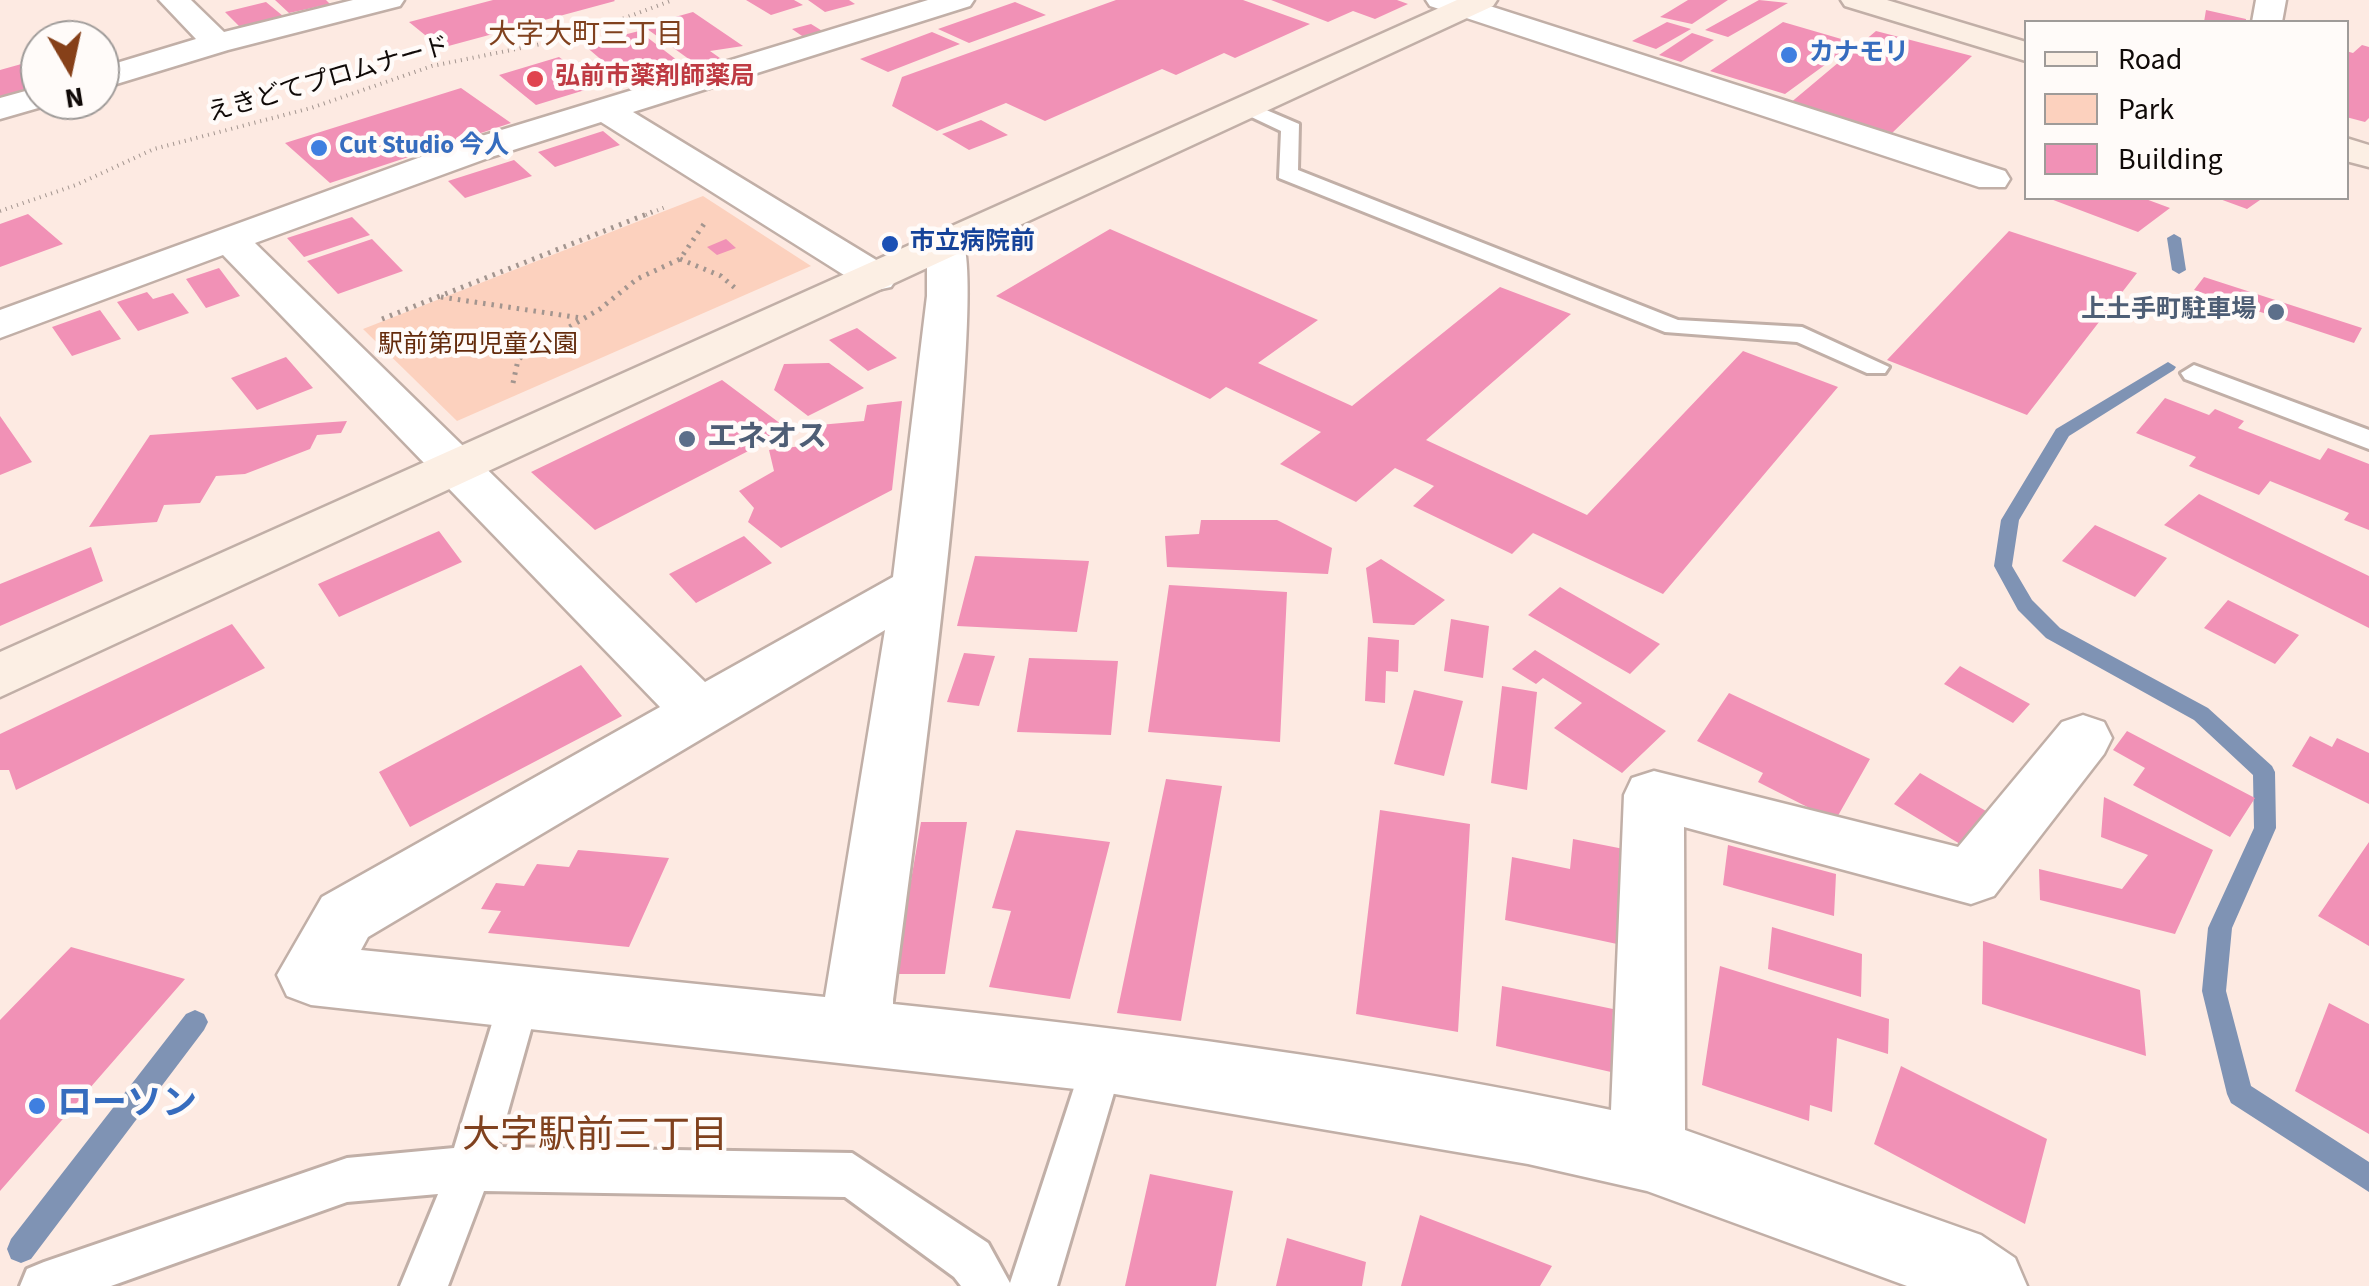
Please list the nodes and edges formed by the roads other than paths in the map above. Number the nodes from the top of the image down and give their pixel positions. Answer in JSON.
{"nodes":[{"id":1,"x":174,"y":0,"type":"edge"},
{"id":2,"x":388,"y":0,"type":"edge"},
{"id":3,"x":959,"y":0,"type":"edge"},
{"id":4,"x":1856,"y":0,"type":"edge"},
{"id":5,"x":1462,"y":3,"type":"edge"},
{"id":6,"x":216,"y":43,"type":"junction"},
{"id":7,"x":2024,"y":51,"type":"edge"},
{"id":8,"x":120,"y":72,"type":"edge"},
{"id":9,"x":604,"y":109,"type":"junction"},
{"id":10,"x":1250,"y":109,"type":"junction"},
{"id":11,"x":1992,"y":179,"type":"dead end"},
{"id":12,"x":229,"y":238,"type":"junction"},
{"id":13,"x":947,"y":245,"type":"junction"},
{"id":14,"x":877,"y":278,"type":"junction"},
{"id":15,"x":0,"y":324,"type":"edge"},
{"id":16,"x":1876,"y":367,"type":"dead end"},
{"id":17,"x":2194,"y":373,"type":"dead end"},
{"id":18,"x":2369,"y":440,"type":"edge"},
{"id":19,"x":458,"y":466,"type":"junction"},
{"id":20,"x":918,"y":586,"type":"junction"},
{"id":21,"x":0,"y":676,"type":"edge"},
{"id":22,"x":700,"y":712,"type":"junction"},
{"id":23,"x":2082,"y":738,"type":"dead end"},
{"id":24,"x":521,"y":994,"type":"junction"},
{"id":25,"x":855,"y":1031,"type":"junction"},
{"id":26,"x":1103,"y":1059,"type":"junction"},
{"id":27,"x":1647,"y":1154,"type":"junction"},
{"id":28,"x":470,"y":1169,"type":"junction"},
{"id":29,"x":44,"y":1286,"type":"edge"},
{"id":30,"x":424,"y":1286,"type":"edge"},
{"id":31,"x":988,"y":1286,"type":"edge"},
{"id":32,"x":1034,"y":1286,"type":"edge"},
{"id":33,"x":1987,"y":1286,"type":"edge"}],
"edges":[{"from":1,"to":6,"type":"street"},
{"from":2,"to":6,"type":"street"},
{"from":3,"to":9,"type":"street"},
{"from":4,"to":7,"type":"street"},
{"from":5,"to":10,"type":"street"},
{"from":5,"to":11,"type":"street"},
{"from":6,"to":8,"type":"street"},
{"from":9,"to":12,"type":"street"},
{"from":9,"to":14,"type":"street"},
{"from":10,"to":13,"type":"street"},
{"from":10,"to":16,"type":"lane"},
{"from":12,"to":15,"type":"street"},
{"from":12,"to":19,"type":"street"},
{"from":13,"to":14,"type":"street"},
{"from":13,"to":20,"type":"street"},
{"from":14,"to":19,"type":"street"},
{"from":17,"to":18,"type":"lane"},
{"from":19,"to":21,"type":"street"},
{"from":19,"to":22,"type":"street"},
{"from":20,"to":22,"type":"street"},
{"from":20,"to":25,"type":"street"},
{"from":22,"to":24,"type":"street"},
{"from":23,"to":27,"type":"street"},
{"from":24,"to":25,"type":"street"},
{"from":24,"to":28,"type":"lane"},
{"from":25,"to":26,"type":"street"},
{"from":26,"to":27,"type":"street"},
{"from":26,"to":32,"type":"lane"},
{"from":27,"to":33,"type":"street"},
{"from":28,"to":29,"type":"lane"},
{"from":28,"to":30,"type":"lane"},
{"from":28,"to":31,"type":"lane"}]}
